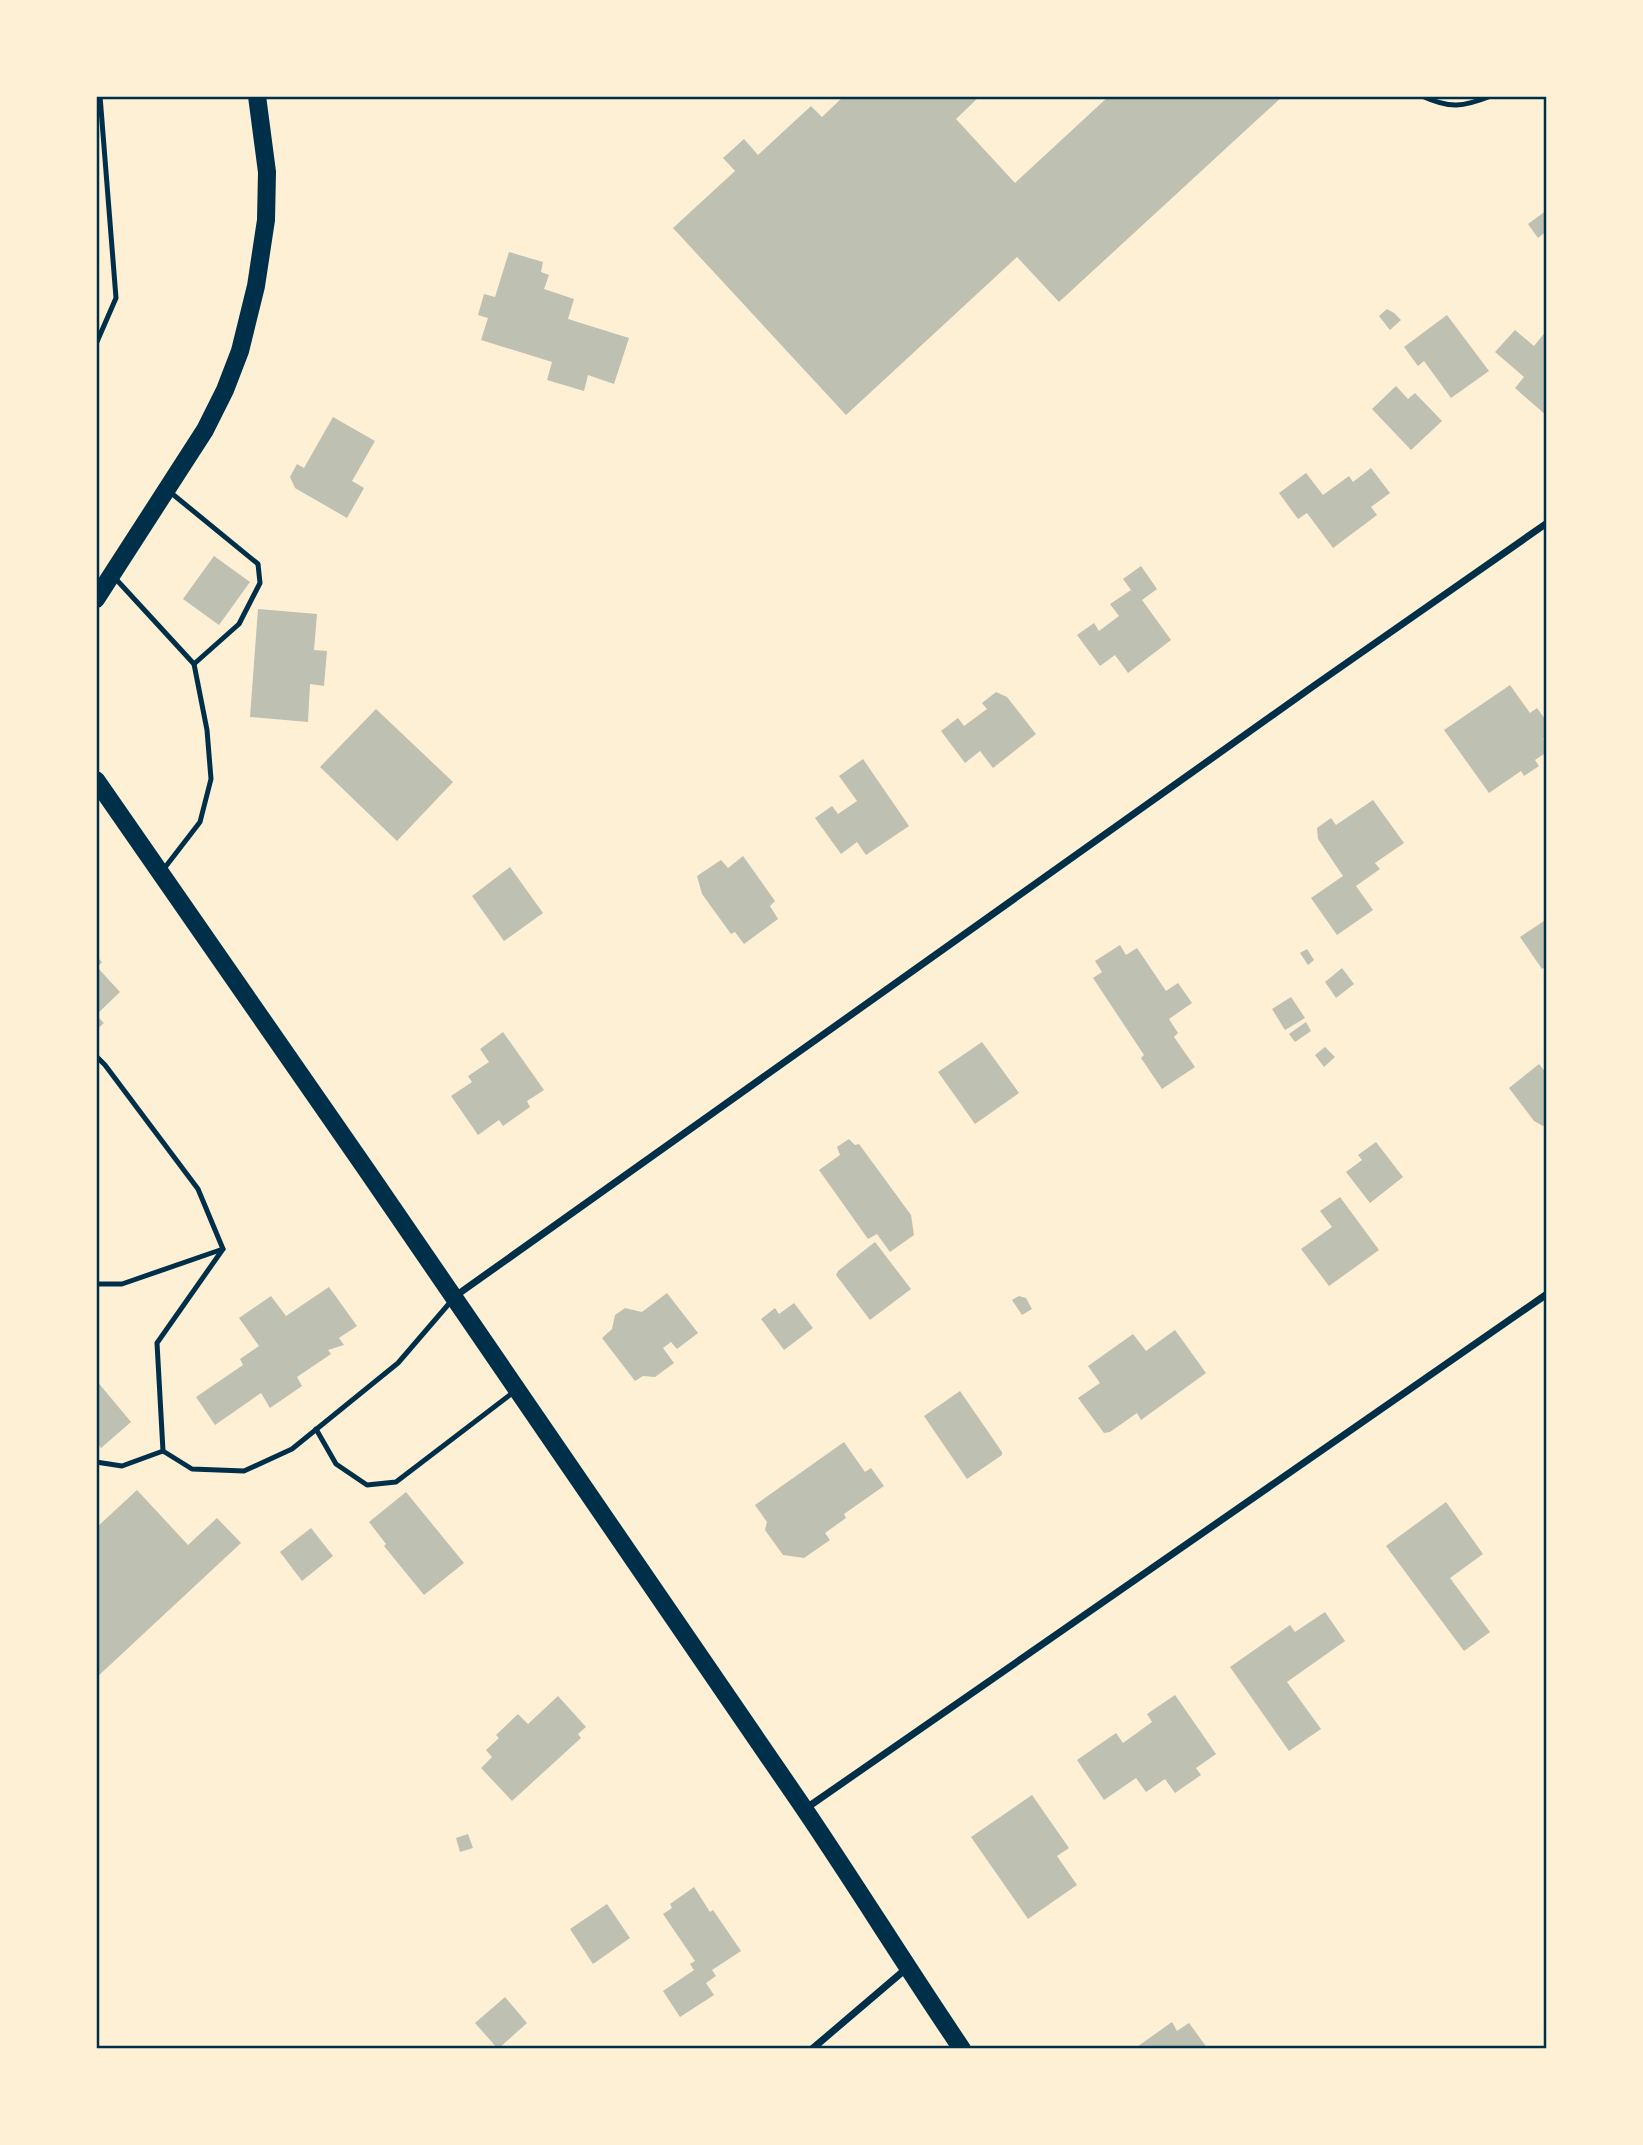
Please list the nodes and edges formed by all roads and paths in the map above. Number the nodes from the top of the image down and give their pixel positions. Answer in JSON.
{"nodes":[{"id":1,"x":100,"y":96,"type":"edge"},
{"id":2,"x":257,"y":96,"type":"edge"},
{"id":3,"x":1422,"y":96,"type":"edge"},
{"id":4,"x":1491,"y":96,"type":"edge"},
{"id":5,"x":96,"y":344,"type":"edge"},
{"id":6,"x":167,"y":490,"type":"junction"},
{"id":7,"x":1547,"y":523,"type":"edge"},
{"id":8,"x":112,"y":574,"type":"junction"},
{"id":9,"x":96,"y":599,"type":"edge"},
{"id":10,"x":194,"y":664,"type":"junction"},
{"id":11,"x":96,"y":780,"type":"edge"},
{"id":12,"x":160,"y":873,"type":"junction"},
{"id":13,"x":96,"y":1056,"type":"edge"},
{"id":14,"x":223,"y":1249,"type":"junction"},
{"id":15,"x":96,"y":1284,"type":"edge"},
{"id":16,"x":1547,"y":1294,"type":"edge"},
{"id":17,"x":454,"y":1297,"type":"junction"},
{"id":18,"x":518,"y":1390,"type":"junction"},
{"id":19,"x":316,"y":1429,"type":"junction"},
{"id":20,"x":163,"y":1451,"type":"junction"},
{"id":21,"x":96,"y":1462,"type":"edge"},
{"id":22,"x":804,"y":1809,"type":"junction"},
{"id":23,"x":907,"y":1968,"type":"junction"},
{"id":24,"x":811,"y":2049,"type":"edge"},
{"id":25,"x":962,"y":2049,"type":"edge"}],
"edges":[{"from":1,"to":5,"type":"lane"},
{"from":2,"to":6,"type":"main road"},
{"from":3,"to":4,"type":"lane"},
{"from":6,"to":8,"type":"main road"},
{"from":6,"to":10,"type":"lane"},
{"from":7,"to":17,"type":"street"},
{"from":8,"to":9,"type":"main road"},
{"from":8,"to":10,"type":"lane"},
{"from":10,"to":12,"type":"lane"},
{"from":11,"to":12,"type":"main road"},
{"from":12,"to":17,"type":"main road"},
{"from":13,"to":14,"type":"lane"},
{"from":14,"to":15,"type":"lane"},
{"from":14,"to":20,"type":"lane"},
{"from":16,"to":22,"type":"street"},
{"from":17,"to":18,"type":"main road"},
{"from":17,"to":19,"type":"lane"},
{"from":18,"to":19,"type":"lane"},
{"from":18,"to":22,"type":"main road"},
{"from":19,"to":20,"type":"lane"},
{"from":20,"to":21,"type":"lane"},
{"from":22,"to":23,"type":"main road"},
{"from":23,"to":24,"type":"street"},
{"from":23,"to":25,"type":"main road"}]}
